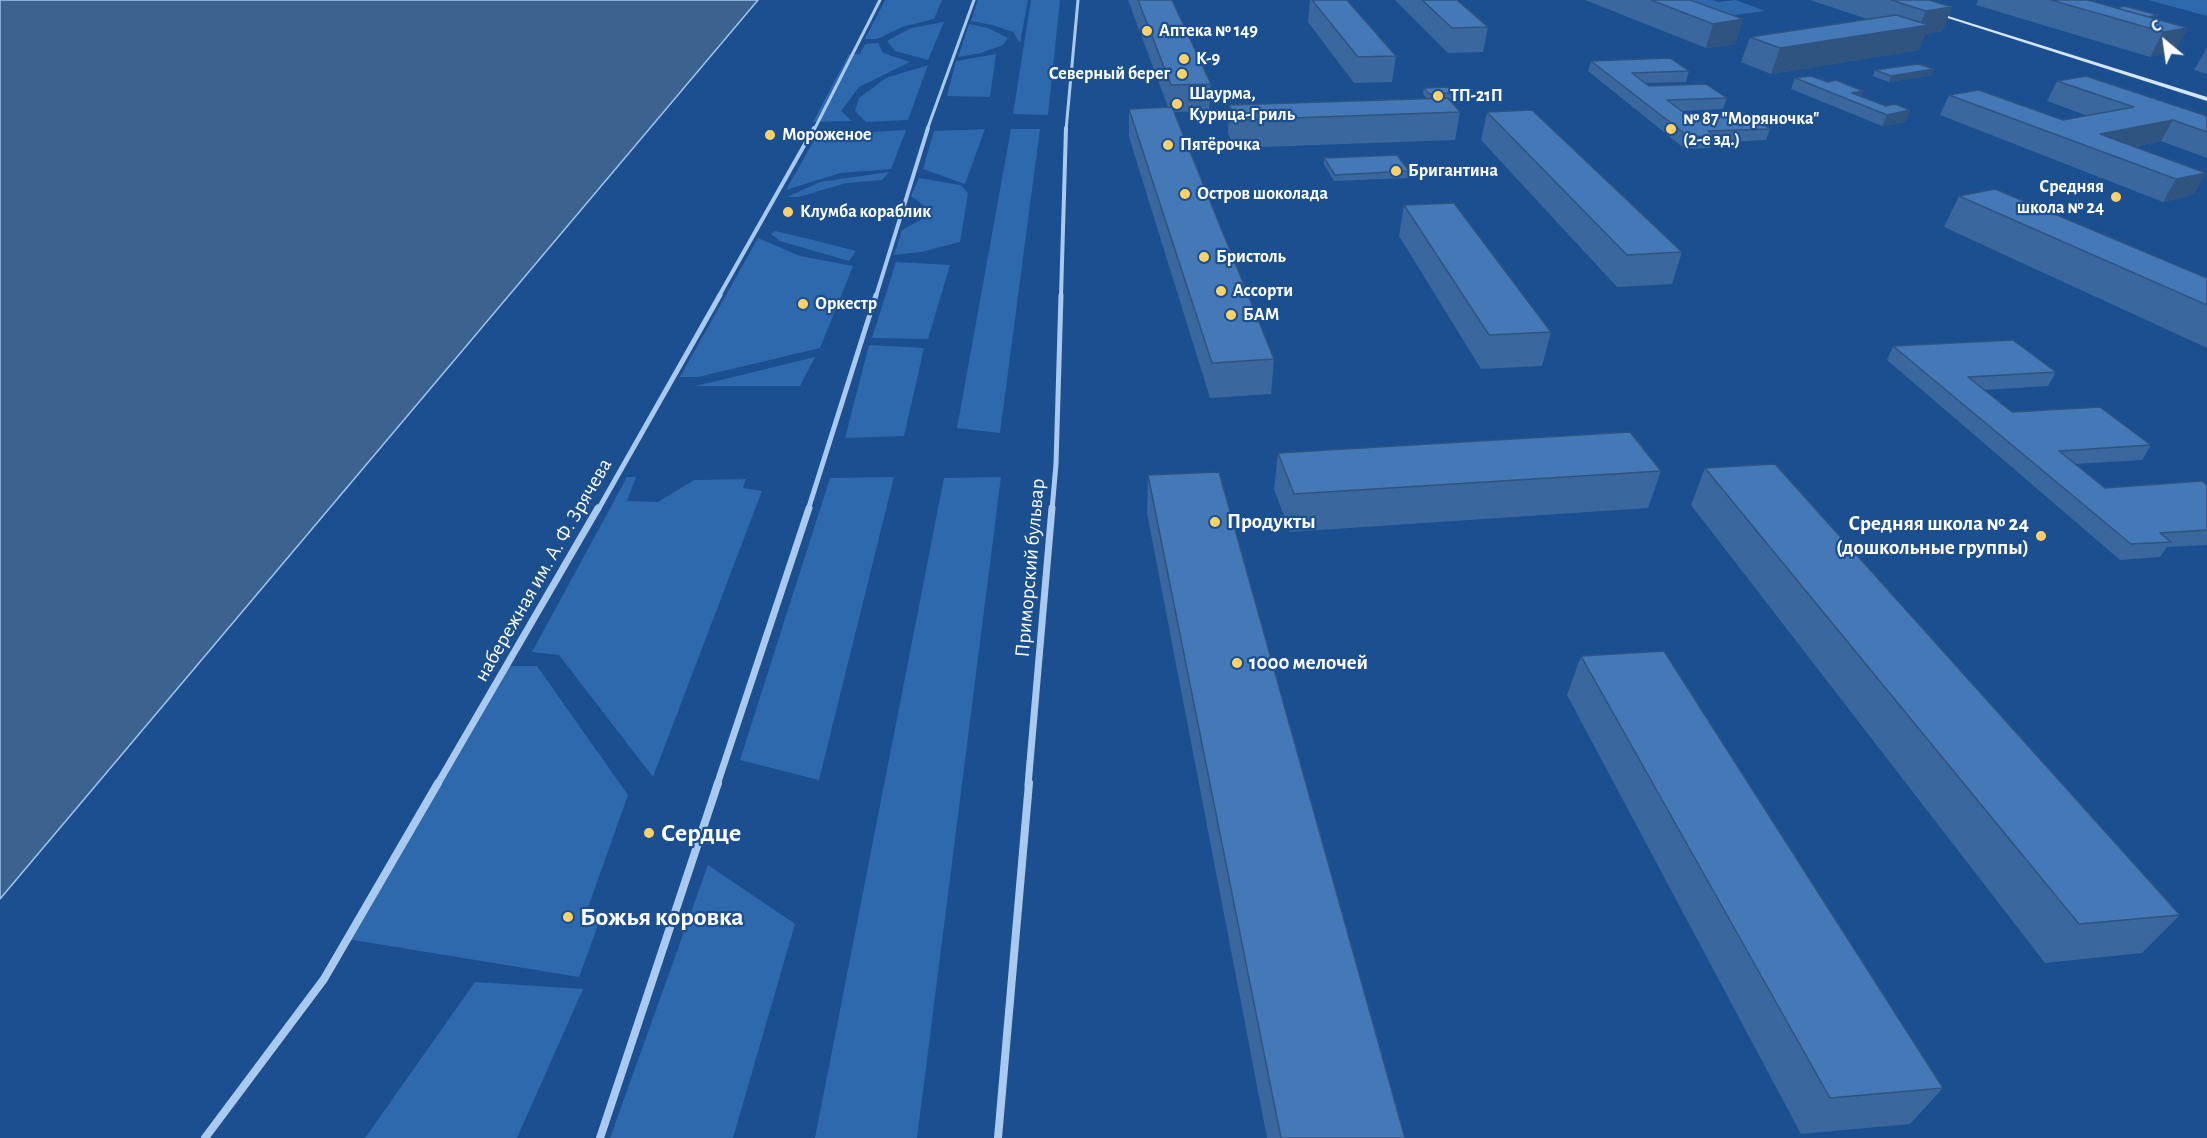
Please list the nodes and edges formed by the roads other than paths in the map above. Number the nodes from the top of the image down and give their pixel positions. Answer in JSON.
{"nodes":[{"id":1,"x":880,"y":0,"type":"edge"},
{"id":2,"x":974,"y":0,"type":"edge"},
{"id":3,"x":1077,"y":0,"type":"edge"},
{"id":4,"x":1930,"y":10,"type":"edge"},
{"id":5,"x":2207,"y":99,"type":"edge"},
{"id":6,"x":205,"y":1138,"type":"edge"},
{"id":7,"x":600,"y":1138,"type":"edge"},
{"id":8,"x":998,"y":1138,"type":"edge"}],
"edges":[{"from":1,"to":6,"type":"street","name":"набережная им. А. Ф. Зрячева"},
{"from":2,"to":7,"type":"street"},
{"from":3,"to":8,"type":"street","name":"Приморский бульвар"},
{"from":4,"to":5,"type":"street"}]}
